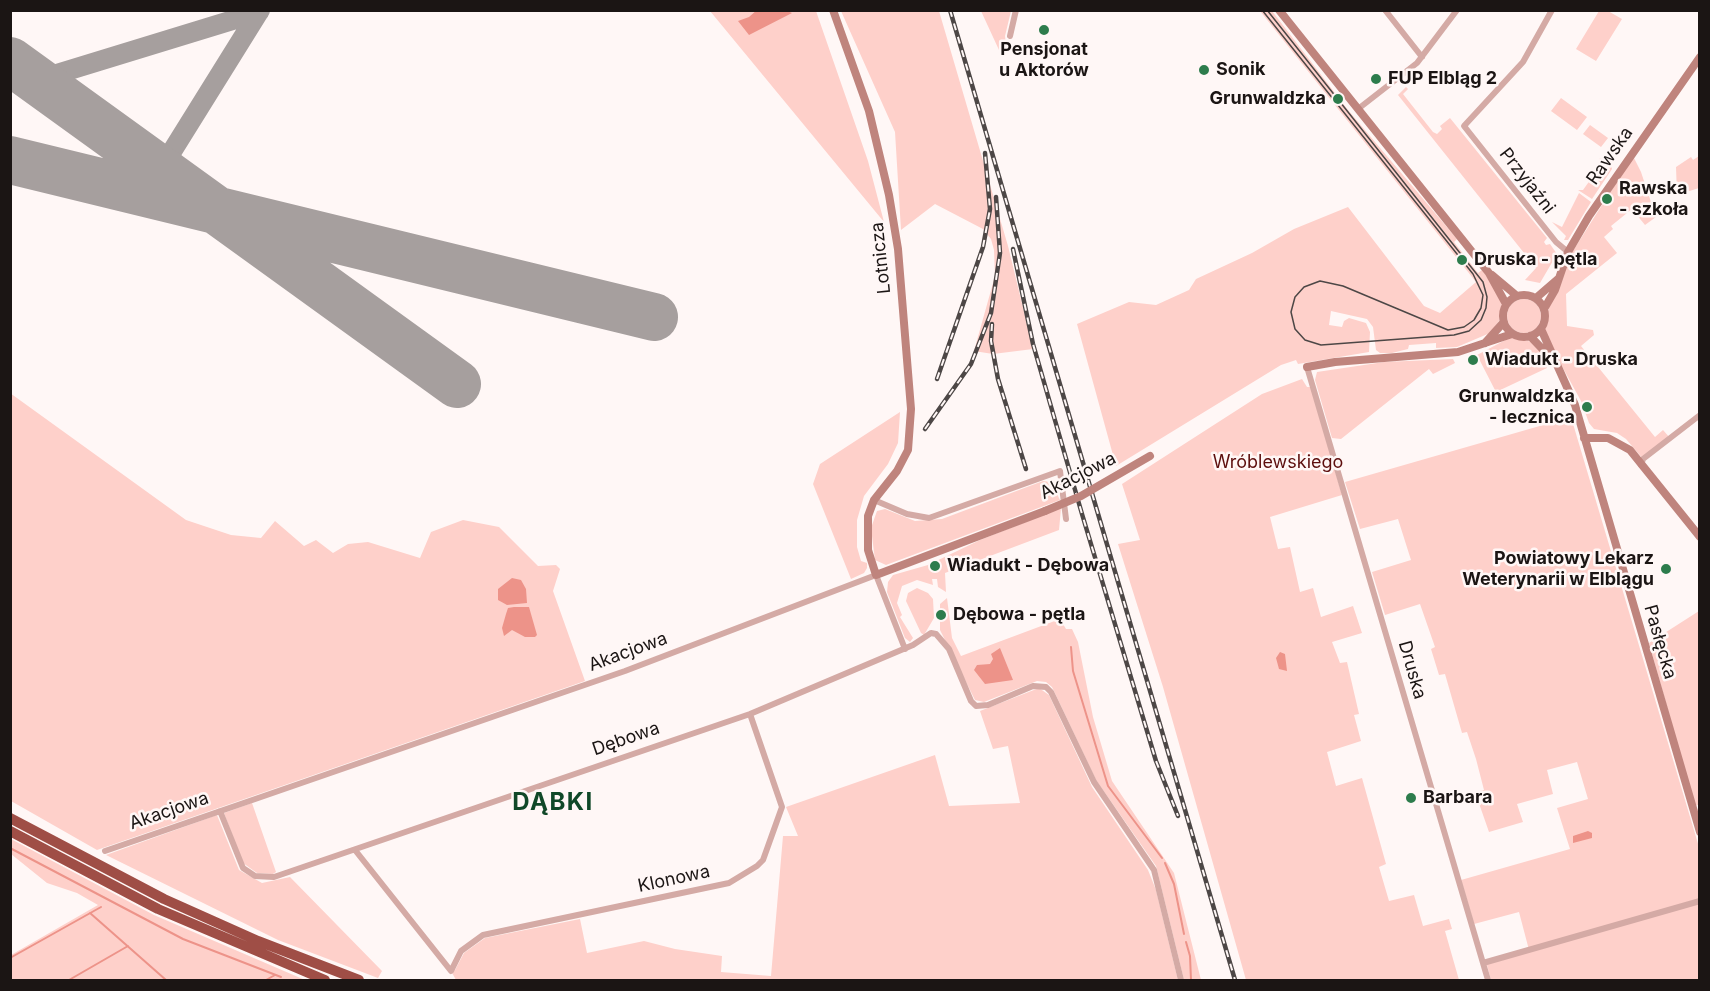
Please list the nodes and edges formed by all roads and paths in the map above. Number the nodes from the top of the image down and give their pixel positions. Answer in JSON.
{"nodes":[{"id":1,"x":833,"y":10,"type":"edge"},
{"id":2,"x":1016,"y":10,"type":"edge"},
{"id":3,"x":1279,"y":10,"type":"edge"},
{"id":4,"x":1385,"y":10,"type":"edge"},
{"id":5,"x":1457,"y":10,"type":"edge"},
{"id":6,"x":1552,"y":10,"type":"edge"},
{"id":7,"x":1010,"y":36,"type":"dead end"},
{"id":8,"x":1422,"y":57,"type":"junction"},
{"id":9,"x":1700,"y":57,"type":"edge"},
{"id":10,"x":1359,"y":109,"type":"junction"},
{"id":11,"x":1568,"y":252,"type":"junction"},
{"id":12,"x":1490,"y":273,"type":"junction"},
{"id":13,"x":1558,"y":279,"type":"junction"},
{"id":14,"x":1517,"y":296,"type":"junction"},
{"id":15,"x":1536,"y":298,"type":"junction"},
{"id":16,"x":1506,"y":304,"type":"junction"},
{"id":17,"x":1544,"y":309,"type":"junction"},
{"id":18,"x":1503,"y":323,"type":"junction"},
{"id":19,"x":1541,"y":329,"type":"junction"},
{"id":20,"x":1512,"y":334,"type":"junction"},
{"id":21,"x":1530,"y":336,"type":"junction"},
{"id":22,"x":1485,"y":343,"type":"junction"},
{"id":23,"x":1553,"y":359,"type":"junction"},
{"id":24,"x":1307,"y":367,"type":"joint"},
{"id":25,"x":1700,"y":415,"type":"edge"},
{"id":26,"x":1584,"y":438,"type":"junction"},
{"id":27,"x":1150,"y":456,"type":"dead end"},
{"id":28,"x":1641,"y":465,"type":"junction"},
{"id":29,"x":874,"y":500,"type":"junction"},
{"id":30,"x":1066,"y":519,"type":"dead end"},
{"id":31,"x":1700,"y":537,"type":"edge"},
{"id":32,"x":876,"y":575,"type":"junction"},
{"id":33,"x":904,"y":649,"type":"junction"},
{"id":34,"x":750,"y":714,"type":"junction"},
{"id":35,"x":220,"y":811,"type":"junction"},
{"id":36,"x":10,"y":818,"type":"edge"},
{"id":37,"x":10,"y":831,"type":"edge"},
{"id":38,"x":1700,"y":832,"type":"edge"},
{"id":39,"x":355,"y":850,"type":"junction"},
{"id":40,"x":105,"y":851,"type":"dead end"},
{"id":41,"x":1700,"y":901,"type":"edge"},
{"id":42,"x":1483,"y":963,"type":"junction"},
{"id":43,"x":325,"y":981,"type":"edge"},
{"id":44,"x":359,"y":981,"type":"edge"},
{"id":45,"x":1181,"y":981,"type":"edge"},
{"id":46,"x":1488,"y":981,"type":"edge"}],
"edges":[{"from":1,"to":29,"type":"street","name":"Lotnicza"},
{"from":2,"to":7,"type":"street"},
{"from":3,"to":10,"type":"street"},
{"from":4,"to":8,"type":"street"},
{"from":5,"to":8,"type":"street"},
{"from":6,"to":11,"type":"street","name":"Przyjaźni"},
{"from":8,"to":10,"type":"street"},
{"from":9,"to":11,"type":"street","name":"Rawska"},
{"from":10,"to":12,"type":"street"},
{"from":11,"to":13,"type":"street","name":"Rawska"},
{"from":12,"to":14,"type":"street"},
{"from":12,"to":16,"type":"street"},
{"from":13,"to":15,"type":"street","name":"Rawska"},
{"from":13,"to":17,"type":"street","name":"Rawska"},
{"from":14,"to":15,"type":"street"},
{"from":14,"to":16,"type":"street"},
{"from":15,"to":17,"type":"street"},
{"from":16,"to":18,"type":"street"},
{"from":17,"to":19,"type":"street"},
{"from":18,"to":20,"type":"street"},
{"from":18,"to":22,"type":"street"},
{"from":19,"to":21,"type":"street"},
{"from":19,"to":23,"type":"street","name":"Pasłęcka"},
{"from":20,"to":21,"type":"street"},
{"from":20,"to":22,"type":"street"},
{"from":21,"to":23,"type":"street","name":"Pasłęcka"},
{"from":22,"to":24,"type":"street"},
{"from":23,"to":26,"type":"street","name":"Pasłęcka"},
{"from":24,"to":42,"type":"street","name":"Druska"},
{"from":25,"to":28,"type":"street"},
{"from":26,"to":28,"type":"street"},
{"from":26,"to":38,"type":"street","name":"Pasłęcka"},
{"from":27,"to":32,"type":"street","name":"Akacjowa","bridge":true},
{"from":28,"to":31,"type":"street"},
{"from":29,"to":30,"type":"street"},
{"from":29,"to":32,"type":"street"},
{"from":32,"to":33,"type":"street"},
{"from":32,"to":35,"type":"street","name":"Akacjowa"},
{"from":33,"to":34,"type":"street","name":"Dębowa"},
{"from":33,"to":45,"type":"street","name":"Dębowa"},
{"from":34,"to":39,"type":"street","name":"Dębowa"},
{"from":34,"to":39,"type":"street","name":"Klonowa"},
{"from":35,"to":39,"type":"street","name":"Dębowa"},
{"from":35,"to":40,"type":"street","name":"Akacjowa"},
{"from":36,"to":44,"type":"highway"},
{"from":37,"to":43,"type":"highway"},
{"from":41,"to":42,"type":"street"},
{"from":42,"to":46,"type":"street","name":"Druska"}]}
